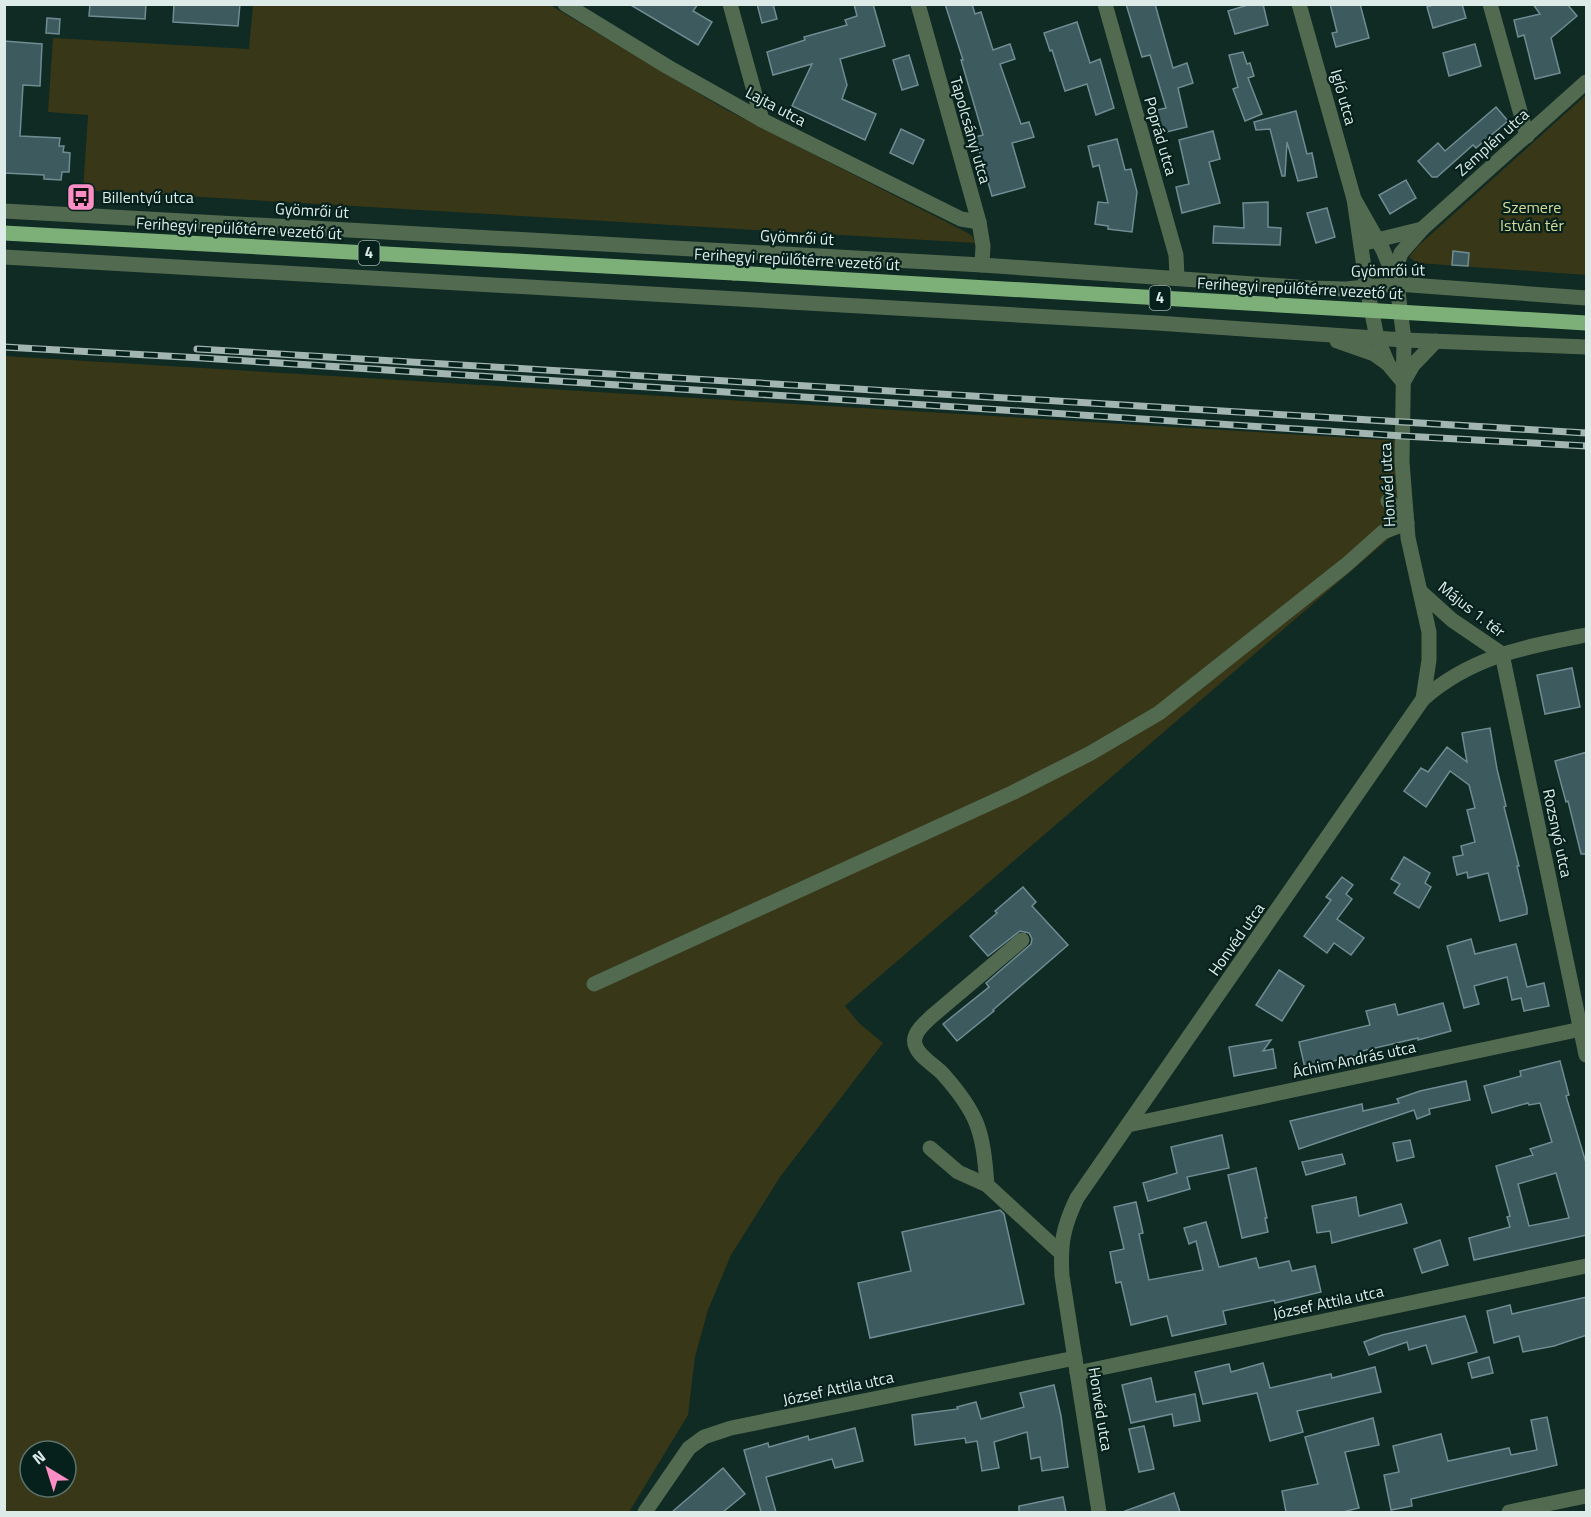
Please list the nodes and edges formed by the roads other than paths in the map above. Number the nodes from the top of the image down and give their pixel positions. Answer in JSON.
{"nodes":[{"id":1,"x":565,"y":4,"type":"edge"},
{"id":2,"x":730,"y":4,"type":"edge"},
{"id":3,"x":918,"y":4,"type":"edge"},
{"id":4,"x":1105,"y":4,"type":"edge"},
{"id":5,"x":1299,"y":4,"type":"edge"},
{"id":6,"x":1490,"y":4,"type":"edge"},
{"id":7,"x":1587,"y":82,"type":"edge"},
{"id":8,"x":762,"y":120,"type":"junction"},
{"id":9,"x":1527,"y":136,"type":"junction"},
{"id":10,"x":1354,"y":199,"type":"junction"},
{"id":11,"x":4,"y":211,"type":"edge"},
{"id":12,"x":979,"y":222,"type":"junction"},
{"id":13,"x":1422,"y":229,"type":"junction"},
{"id":14,"x":4,"y":233,"type":"edge"},
{"id":15,"x":1377,"y":239,"type":"junction"},
{"id":16,"x":1361,"y":252,"type":"junction"},
{"id":17,"x":4,"y":256,"type":"edge"},
{"id":18,"x":982,"y":265,"type":"junction"},
{"id":19,"x":1177,"y":278,"type":"junction"},
{"id":20,"x":1395,"y":279,"type":"junction"},
{"id":21,"x":1366,"y":288,"type":"junction"},
{"id":22,"x":1587,"y":298,"type":"edge"},
{"id":23,"x":1587,"y":323,"type":"edge"},
{"id":24,"x":1317,"y":334,"type":"junction"},
{"id":25,"x":1377,"y":338,"type":"junction"},
{"id":26,"x":1404,"y":340,"type":"junction"},
{"id":27,"x":1436,"y":341,"type":"junction"},
{"id":28,"x":1587,"y":347,"type":"edge"},
{"id":29,"x":1389,"y":364,"type":"junction"},
{"id":30,"x":1403,"y":382,"type":"junction"},
{"id":31,"x":1388,"y":501,"type":"dead end"},
{"id":32,"x":1407,"y":519,"type":"junction"},
{"id":33,"x":1421,"y":592,"type":"junction"},
{"id":34,"x":1584,"y":636,"type":"edge"},
{"id":35,"x":1502,"y":654,"type":"junction"},
{"id":36,"x":1424,"y":699,"type":"junction"},
{"id":37,"x":1022,"y":940,"type":"dead end"},
{"id":38,"x":594,"y":984,"type":"dead end"},
{"id":39,"x":1584,"y":1029,"type":"edge"},
{"id":40,"x":1587,"y":1055,"type":"edge"},
{"id":41,"x":1128,"y":1125,"type":"junction"},
{"id":42,"x":930,"y":1148,"type":"dead end"},
{"id":43,"x":987,"y":1185,"type":"junction"},
{"id":44,"x":1061,"y":1253,"type":"junction"},
{"id":45,"x":1587,"y":1266,"type":"edge"},
{"id":46,"x":1076,"y":1366,"type":"junction"},
{"id":47,"x":1587,"y":1496,"type":"edge"},
{"id":48,"x":645,"y":1512,"type":"edge"},
{"id":49,"x":1099,"y":1512,"type":"edge"},
{"id":50,"x":1509,"y":1512,"type":"edge"}],
"edges":[{"from":1,"to":8,"type":"street","name":"Lajta utca"},
{"from":2,"to":8,"type":"street"},
{"from":3,"to":12,"type":"street","name":"Tapolcsányi utca"},
{"from":4,"to":19,"type":"street","name":"Poprád utca"},
{"from":5,"to":10,"type":"street","name":"Igló utca"},
{"from":6,"to":9,"type":"street"},
{"from":7,"to":9,"type":"street","name":"Zemplén utca"},
{"from":8,"to":12,"type":"street","name":"Lajta utca"},
{"from":9,"to":13,"type":"street","name":"Zemplén utca"},
{"from":10,"to":15,"type":"street","name":"Igló utca"},
{"from":10,"to":16,"type":"street","name":"Igló utca"},
{"from":11,"to":18,"type":"street","name":"Gyömrői út"},
{"from":12,"to":18,"type":"street","name":"Tapolcsányi utca"},
{"from":13,"to":15,"type":"street","name":"Zemplén utca"},
{"from":13,"to":20,"type":"street","name":"Zemplén utca"},
{"from":14,"to":23,"type":"main road","name":"Ferihegyi repülőtérre vezető út","number":"4","bridge":true},
{"from":15,"to":16,"type":"street","name":"Zemplén utca"},
{"from":15,"to":20,"type":"street","name":"Igló utca"},
{"from":16,"to":21,"type":"street","name":"Igló utca"},
{"from":17,"to":24,"type":"street"},
{"from":18,"to":19,"type":"street","name":"Gyömrői út"},
{"from":19,"to":21,"type":"street","name":"Gyömrői út"},
{"from":20,"to":21,"type":"street","name":"Gyömrői út"},
{"from":20,"to":22,"type":"street","name":"Gyömrői út"},
{"from":20,"to":26,"type":"street","name":"Honvéd utca"},
{"from":21,"to":25,"type":"street"},
{"from":24,"to":25,"type":"street"},
{"from":24,"to":29,"type":"street"},
{"from":25,"to":26,"type":"street"},
{"from":25,"to":29,"type":"street"},
{"from":26,"to":27,"type":"street"},
{"from":26,"to":30,"type":"street","name":"Honvéd utca"},
{"from":27,"to":28,"type":"street"},
{"from":27,"to":30,"type":"street"},
{"from":29,"to":30,"type":"street"},
{"from":30,"to":32,"type":"street","name":"Honvéd utca"},
{"from":31,"to":32,"type":"street"},
{"from":32,"to":33,"type":"street","name":"Honvéd utca"},
{"from":32,"to":38,"type":"street"},
{"from":33,"to":35,"type":"street","name":"Május 1. tér"},
{"from":33,"to":36,"type":"street","name":"Honvéd utca"},
{"from":34,"to":35,"type":"street","name":"Május 1. tér"},
{"from":35,"to":36,"type":"street","name":"Május 1. tér"},
{"from":35,"to":39,"type":"street","name":"Rozsnyó utca"},
{"from":36,"to":41,"type":"street","name":"Honvéd utca"},
{"from":37,"to":43,"type":"street"},
{"from":39,"to":40,"type":"street","name":"Rozsnyó utca"},
{"from":39,"to":41,"type":"street","name":"Áchim András utca"},
{"from":41,"to":44,"type":"street","name":"Honvéd utca"},
{"from":42,"to":43,"type":"street"},
{"from":43,"to":44,"type":"street"},
{"from":44,"to":46,"type":"street","name":"Honvéd utca"},
{"from":45,"to":46,"type":"street","name":"József Attila utca"},
{"from":46,"to":48,"type":"street","name":"József Attila utca"},
{"from":46,"to":49,"type":"street","name":"Honvéd utca"},
{"from":47,"to":50,"type":"street"}]}
